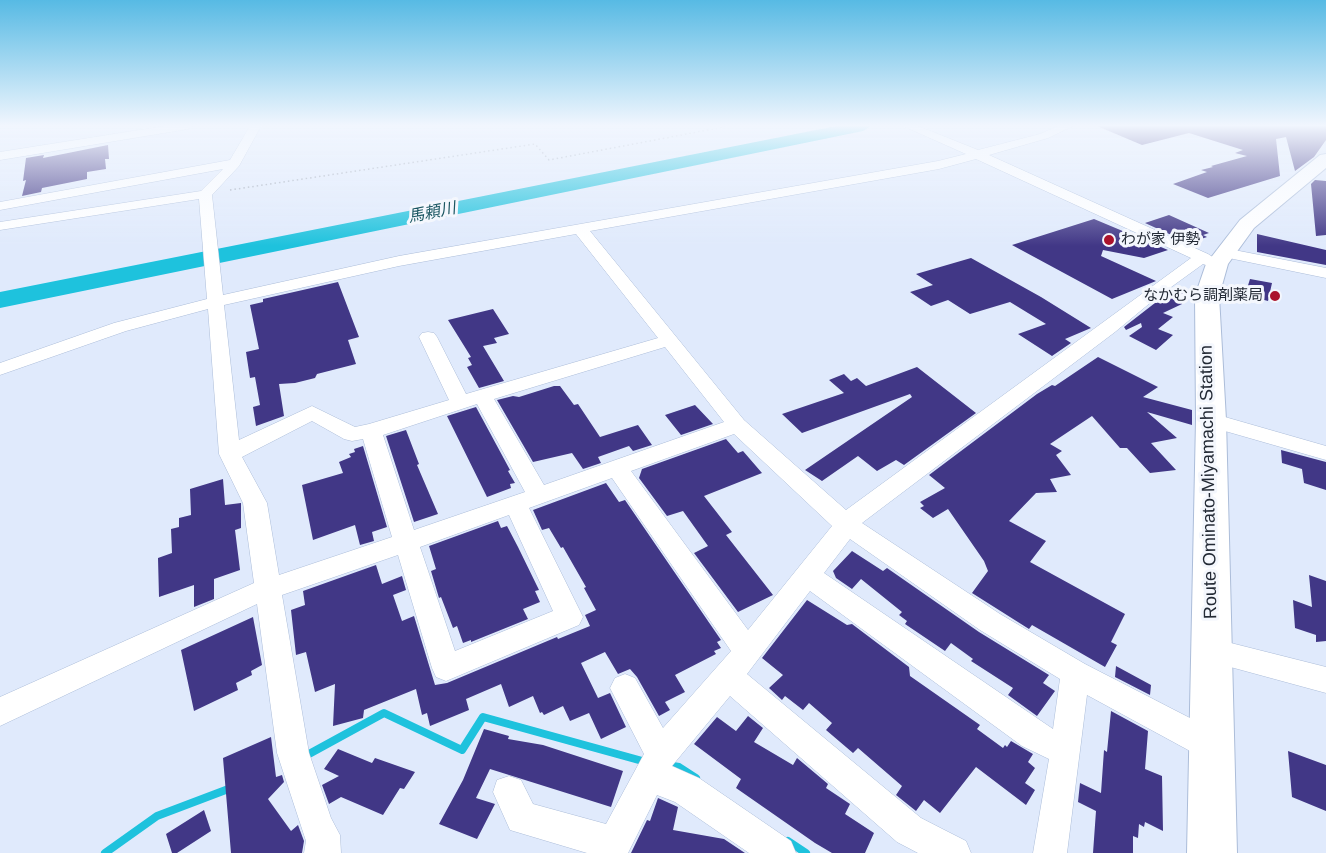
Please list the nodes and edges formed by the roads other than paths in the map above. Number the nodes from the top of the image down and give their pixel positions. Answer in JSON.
{"nodes":[{"id":1,"x":220,"y":166,"type":"edge"},
{"id":2,"x":232,"y":166,"type":"edge"},
{"id":3,"x":935,"y":166,"type":"edge"},
{"id":4,"x":1003,"y":166,"type":"edge"},
{"id":5,"x":1320,"y":166,"type":"edge"},
{"id":6,"x":205,"y":194,"type":"junction"},
{"id":7,"x":0,"y":206,"type":"edge"},
{"id":8,"x":0,"y":226,"type":"edge"},
{"id":9,"x":581,"y":230,"type":"junction"},
{"id":10,"x":1215,"y":258,"type":"junction"},
{"id":11,"x":1326,"y":273,"type":"edge"},
{"id":12,"x":216,"y":302,"type":"junction"},
{"id":13,"x":428,"y":337,"type":"dead end"},
{"id":14,"x":670,"y":340,"type":"junction"},
{"id":15,"x":0,"y":369,"type":"edge"},
{"id":16,"x":483,"y":397,"type":"junction"},
{"id":17,"x":461,"y":404,"type":"junction"},
{"id":18,"x":1211,"y":420,"type":"junction"},
{"id":19,"x":737,"y":425,"type":"junction"},
{"id":20,"x":371,"y":431,"type":"junction"},
{"id":21,"x":1326,"y":453,"type":"edge"},
{"id":22,"x":230,"y":454,"type":"junction"},
{"id":23,"x":616,"y":468,"type":"junction"},
{"id":24,"x":526,"y":499,"type":"junction"},
{"id":25,"x":846,"y":524,"type":"junction"},
{"id":26,"x":405,"y":543,"type":"junction"},
{"id":27,"x":808,"y":575,"type":"junction"},
{"id":28,"x":266,"y":590,"type":"junction"},
{"id":29,"x":746,"y":650,"type":"junction"},
{"id":30,"x":1211,"y":650,"type":"junction"},
{"id":31,"x":1074,"y":673,"type":"junction"},
{"id":32,"x":728,"y":676,"type":"junction"},
{"id":33,"x":1326,"y":680,"type":"edge"},
{"id":34,"x":625,"y":688,"type":"dead end"},
{"id":35,"x":0,"y":712,"type":"edge"},
{"id":36,"x":1212,"y":746,"type":"junction"},
{"id":37,"x":1066,"y":752,"type":"junction"},
{"id":38,"x":654,"y":766,"type":"junction"},
{"id":39,"x":508,"y":792,"type":"dead end"},
{"id":40,"x":611,"y":848,"type":"edge"},
{"id":41,"x":321,"y":853,"type":"edge"},
{"id":42,"x":778,"y":853,"type":"edge"},
{"id":43,"x":954,"y":853,"type":"edge"},
{"id":44,"x":1050,"y":853,"type":"edge"},
{"id":45,"x":1212,"y":853,"type":"edge"}],
"edges":[{"from":1,"to":7,"type":"street"},
{"from":2,"to":6,"type":"street"},
{"from":3,"to":9,"type":"street"},
{"from":4,"to":10,"type":"street"},
{"from":5,"to":10,"type":"main road","name":"Route Ominato-Miyamachi Station"},
{"from":6,"to":8,"type":"street"},
{"from":6,"to":12,"type":"street"},
{"from":9,"to":12,"type":"street"},
{"from":9,"to":14,"type":"street"},
{"from":10,"to":11,"type":"street"},
{"from":10,"to":18,"type":"main road","name":"Route Ominato-Miyamachi Station"},
{"from":10,"to":25,"type":"street"},
{"from":12,"to":15,"type":"street"},
{"from":12,"to":22,"type":"street"},
{"from":13,"to":17,"type":"street"},
{"from":14,"to":16,"type":"street"},
{"from":14,"to":19,"type":"street"},
{"from":16,"to":17,"type":"street"},
{"from":16,"to":24,"type":"street"},
{"from":17,"to":20,"type":"street"},
{"from":18,"to":21,"type":"street"},
{"from":18,"to":30,"type":"main road","name":"Route Ominato-Miyamachi Station"},
{"from":19,"to":23,"type":"street"},
{"from":19,"to":25,"type":"street"},
{"from":20,"to":22,"type":"street"},
{"from":20,"to":26,"type":"street"},
{"from":22,"to":28,"type":"street"},
{"from":23,"to":24,"type":"street"},
{"from":23,"to":29,"type":"street"},
{"from":24,"to":26,"type":"street"},
{"from":24,"to":26,"type":"street"},
{"from":25,"to":27,"type":"street"},
{"from":25,"to":31,"type":"street"},
{"from":26,"to":28,"type":"street"},
{"from":27,"to":29,"type":"street"},
{"from":27,"to":37,"type":"street"},
{"from":28,"to":35,"type":"street"},
{"from":28,"to":41,"type":"street"},
{"from":29,"to":32,"type":"street"},
{"from":30,"to":33,"type":"street"},
{"from":30,"to":36,"type":"main road","name":"Route Ominato-Miyamachi Station"},
{"from":31,"to":36,"type":"street"},
{"from":31,"to":37,"type":"street"},
{"from":32,"to":38,"type":"street"},
{"from":32,"to":43,"type":"street"},
{"from":34,"to":38,"type":"street"},
{"from":36,"to":45,"type":"main road","name":"Route Ominato-Miyamachi Station"},
{"from":37,"to":44,"type":"street"},
{"from":38,"to":40,"type":"street"},
{"from":38,"to":42,"type":"street"},
{"from":39,"to":40,"type":"street"}]}
